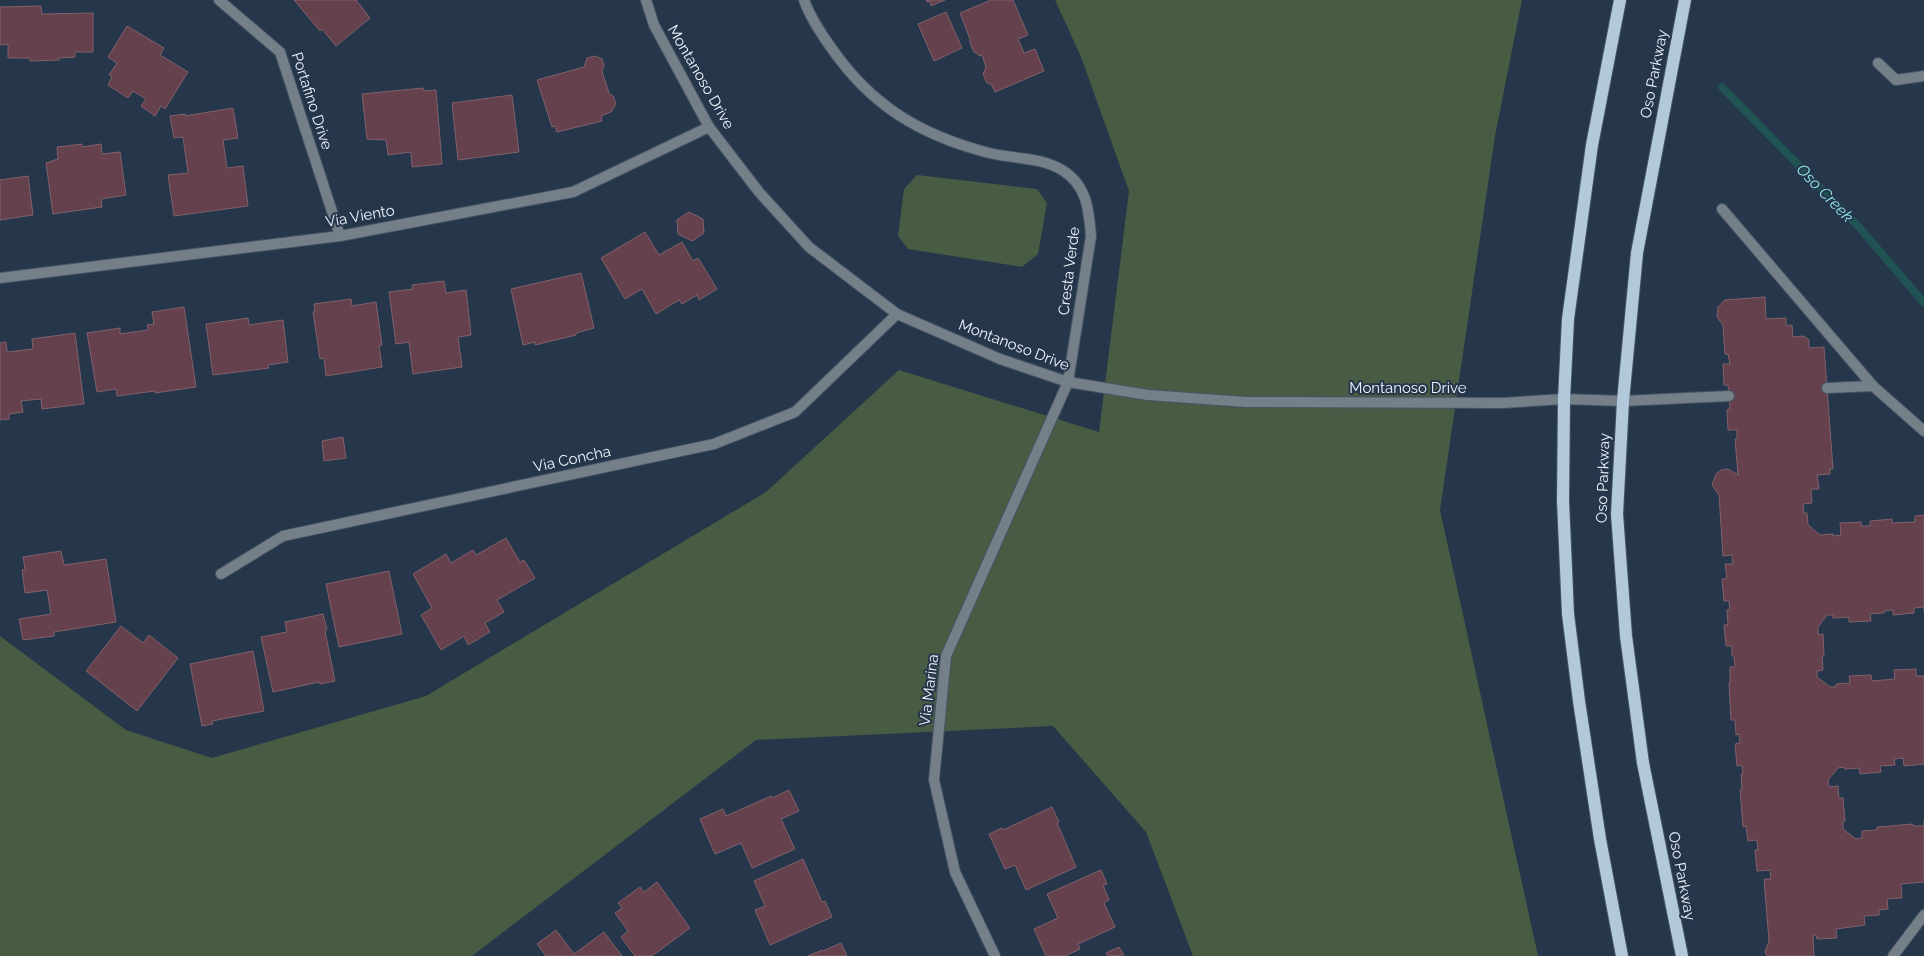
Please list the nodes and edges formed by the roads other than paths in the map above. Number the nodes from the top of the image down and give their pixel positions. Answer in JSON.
{"nodes":[{"id":1,"x":219,"y":0,"type":"edge"},
{"id":2,"x":646,"y":0,"type":"edge"},
{"id":3,"x":804,"y":0,"type":"edge"},
{"id":4,"x":1620,"y":0,"type":"edge"},
{"id":5,"x":1685,"y":0,"type":"edge"},
{"id":6,"x":1878,"y":63,"type":"dead end"},
{"id":7,"x":1924,"y":76,"type":"edge"},
{"id":8,"x":709,"y":127,"type":"junction"},
{"id":9,"x":1722,"y":209,"type":"dead end"},
{"id":10,"x":340,"y":236,"type":"junction"},
{"id":11,"x":0,"y":278,"type":"edge"},
{"id":12,"x":897,"y":314,"type":"junction"},
{"id":13,"x":1068,"y":382,"type":"junction"},
{"id":14,"x":1873,"y":386,"type":"junction"},
{"id":15,"x":1827,"y":388,"type":"dead end"},
{"id":16,"x":1729,"y":396,"type":"dead end"},
{"id":17,"x":1564,"y":400,"type":"junction"},
{"id":18,"x":1623,"y":402,"type":"junction"},
{"id":19,"x":1924,"y":431,"type":"edge"},
{"id":20,"x":221,"y":574,"type":"dead end"},
{"id":21,"x":1924,"y":915,"type":"edge"},
{"id":22,"x":995,"y":956,"type":"edge"},
{"id":23,"x":1622,"y":956,"type":"edge"},
{"id":24,"x":1682,"y":956,"type":"edge"},
{"id":25,"x":1893,"y":956,"type":"edge"}],
"edges":[{"from":1,"to":10,"type":"street","name":"Portafino Drive"},
{"from":2,"to":8,"type":"street","name":"Montanoso Drive"},
{"from":3,"to":13,"type":"street","name":"Cresta Verde"},
{"from":4,"to":17,"type":"main road"},
{"from":5,"to":18,"type":"main road","name":"Oso Parkway"},
{"from":6,"to":7,"type":"street"},
{"from":8,"to":10,"type":"street","name":"Via Viento"},
{"from":8,"to":12,"type":"street","name":"Montanoso Drive"},
{"from":9,"to":14,"type":"street"},
{"from":10,"to":11,"type":"street","name":"Via Viento"},
{"from":12,"to":13,"type":"street","name":"Montanoso Drive"},
{"from":12,"to":20,"type":"street","name":"Via Concha"},
{"from":13,"to":17,"type":"street","name":"Montanoso Drive"},
{"from":13,"to":22,"type":"street","name":"Via Marina"},
{"from":14,"to":15,"type":"street"},
{"from":14,"to":19,"type":"street"},
{"from":16,"to":18,"type":"street","name":"Montanoso Drive"},
{"from":17,"to":18,"type":"street","name":"Montanoso Drive"},
{"from":17,"to":23,"type":"main road"},
{"from":18,"to":24,"type":"main road","name":"Oso Parkway"},
{"from":21,"to":25,"type":"street"}]}
